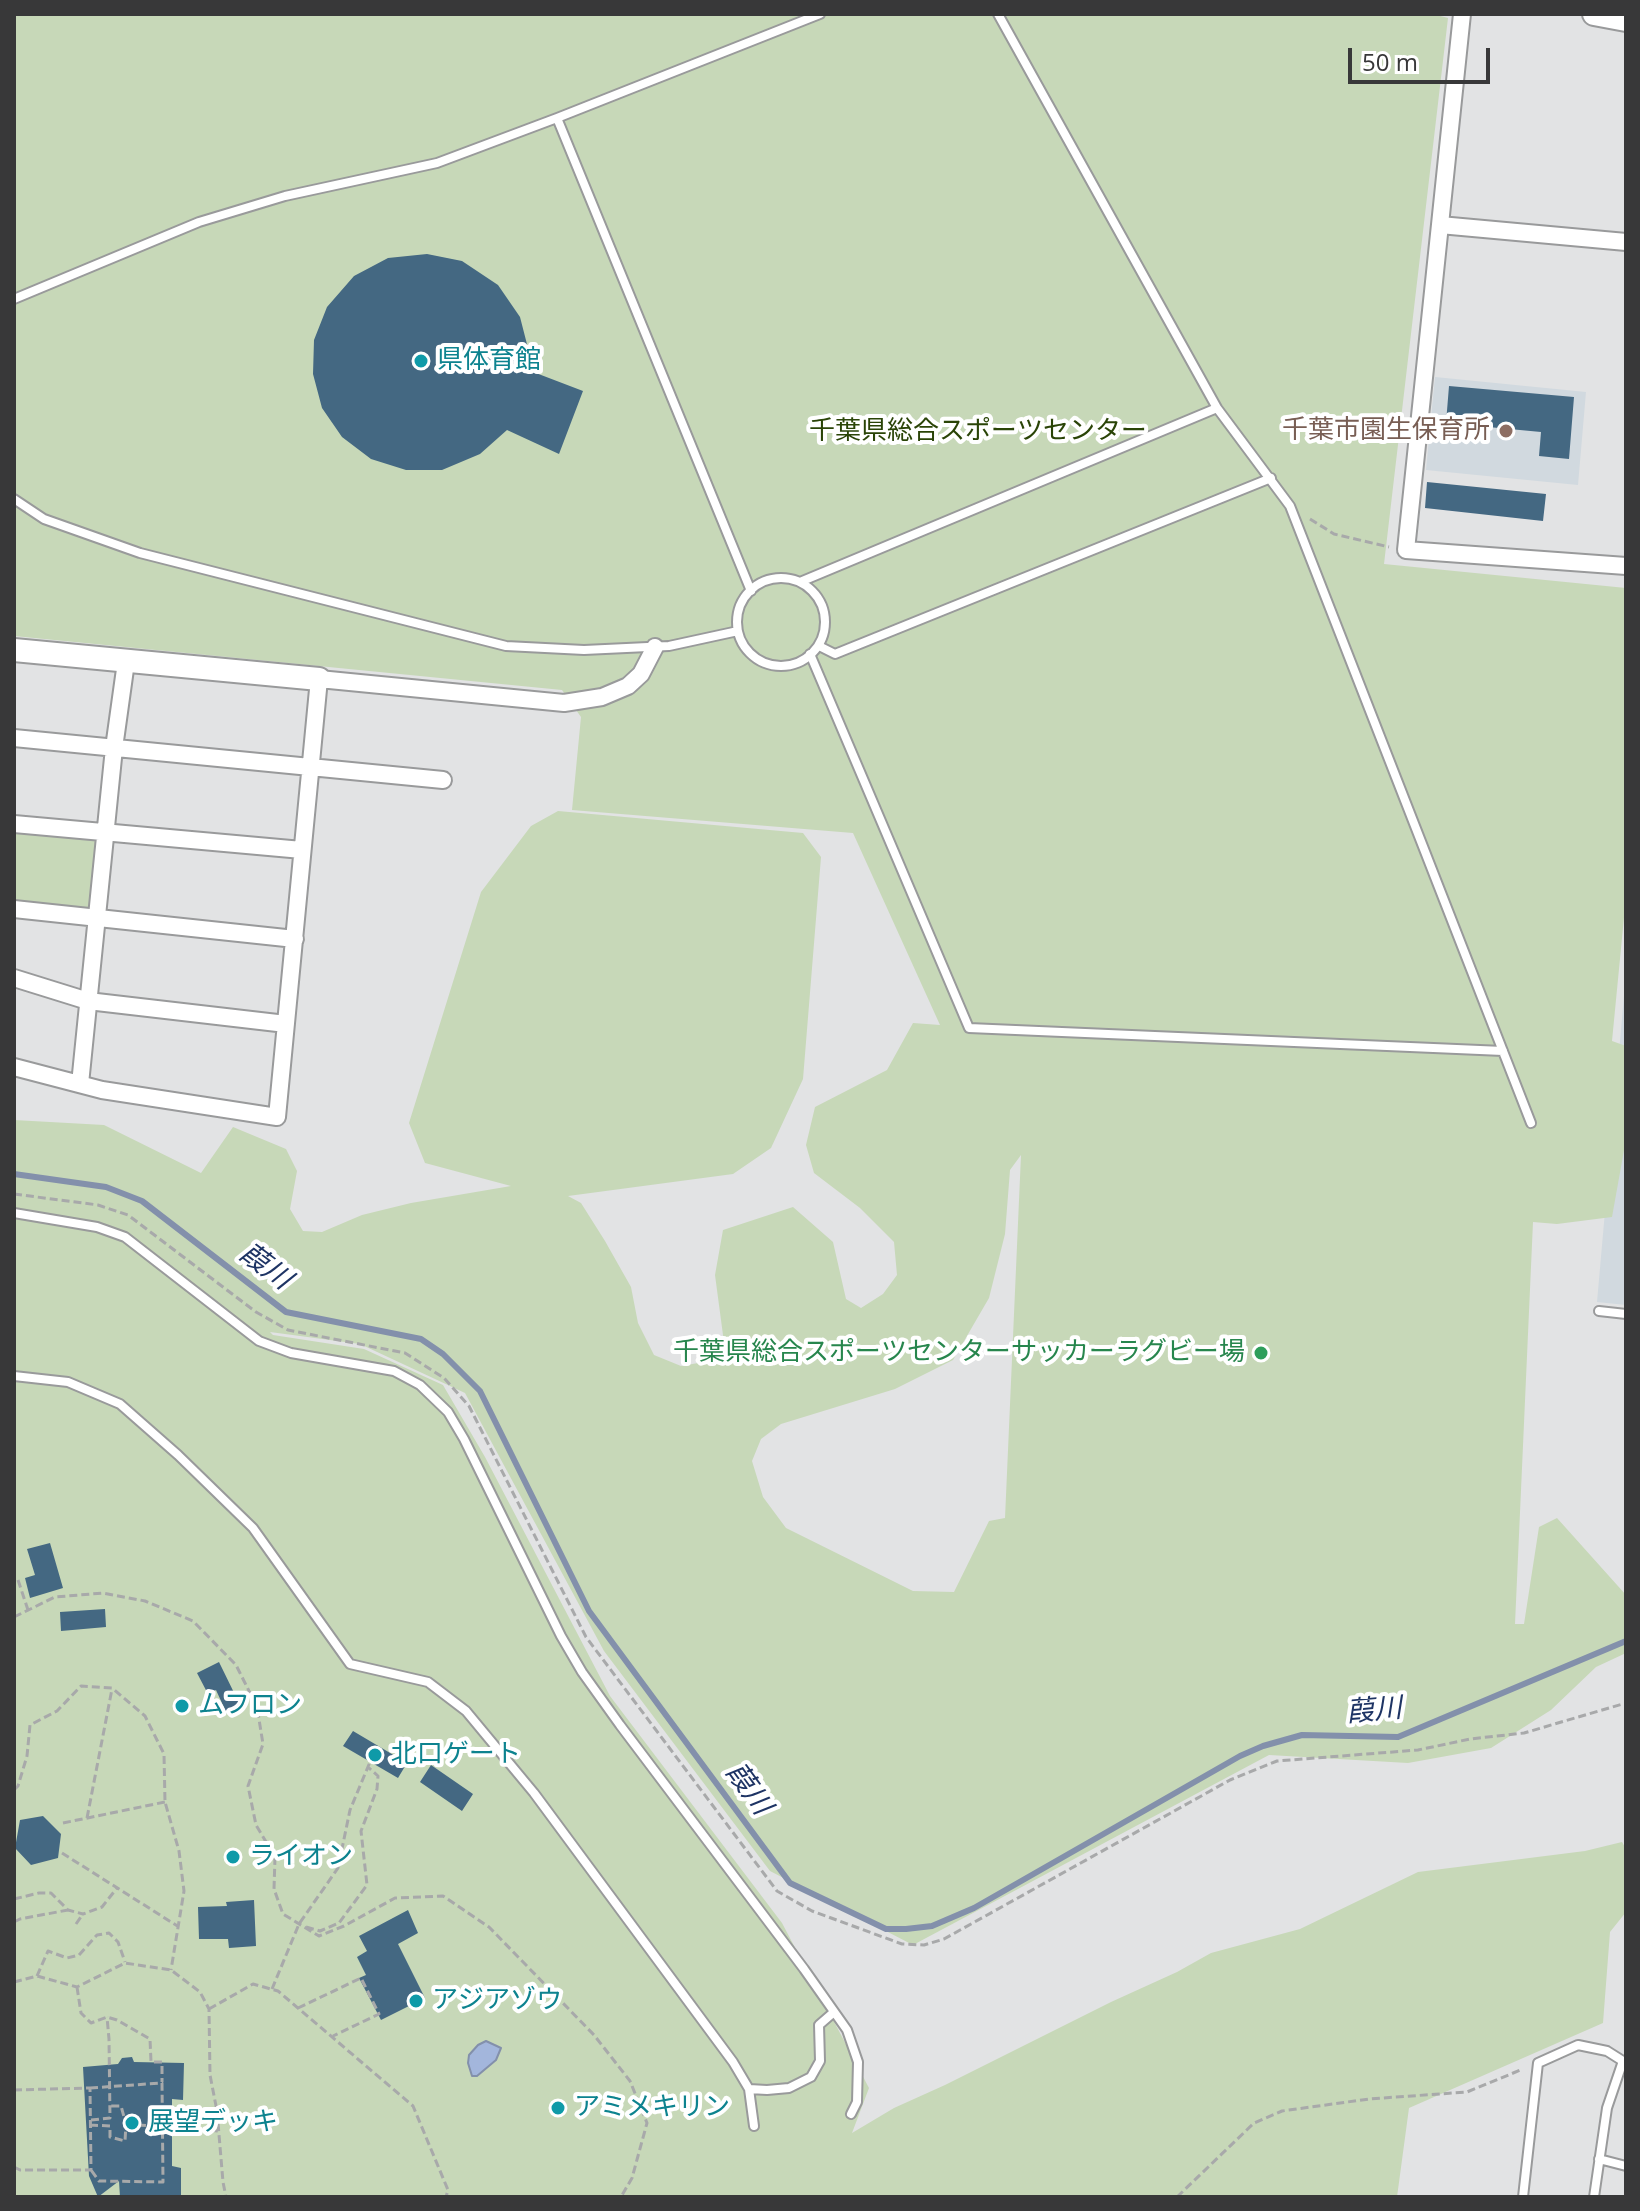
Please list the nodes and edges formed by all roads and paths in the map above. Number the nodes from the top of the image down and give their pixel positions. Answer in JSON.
{"nodes":[{"id":1,"x":820,"y":14,"type":"edge"},
{"id":2,"x":998,"y":14,"type":"edge"},
{"id":3,"x":1462,"y":14,"type":"edge"},
{"id":4,"x":1594,"y":14,"type":"edge"},
{"id":5,"x":1626,"y":20,"type":"edge"},
{"id":6,"x":557,"y":118,"type":"junction"},
{"id":7,"x":1440,"y":225,"type":"junction"},
{"id":8,"x":1626,"y":242,"type":"edge"},
{"id":9,"x":14,"y":299,"type":"edge"},
{"id":10,"x":1217,"y":408,"type":"junction"},
{"id":11,"x":1271,"y":478,"type":"junction"},
{"id":12,"x":14,"y":499,"type":"edge"},
{"id":13,"x":1290,"y":506,"type":"junction"},
{"id":14,"x":1406,"y":550,"type":"junction"},
{"id":15,"x":1626,"y":566,"type":"edge"},
{"id":16,"x":800,"y":582,"type":"junction"},
{"id":17,"x":751,"y":591,"type":"junction"},
{"id":18,"x":738,"y":631,"type":"junction"},
{"id":19,"x":819,"y":646,"type":"junction"},
{"id":20,"x":655,"y":647,"type":"junction"},
{"id":21,"x":14,"y":650,"type":"edge"},
{"id":22,"x":810,"y":654,"type":"junction"},
{"id":23,"x":126,"y":662,"type":"junction"},
{"id":24,"x":319,"y":679,"type":"junction"},
{"id":25,"x":14,"y":738,"type":"edge"},
{"id":26,"x":114,"y":748,"type":"junction"},
{"id":27,"x":311,"y":768,"type":"junction"},
{"id":28,"x":443,"y":780,"type":"dead end"},
{"id":29,"x":14,"y":824,"type":"edge"},
{"id":30,"x":106,"y":833,"type":"junction"},
{"id":31,"x":302,"y":850,"type":"junction"},
{"id":32,"x":14,"y":909,"type":"edge"},
{"id":33,"x":98,"y":917,"type":"junction"},
{"id":34,"x":295,"y":939,"type":"junction"},
{"id":35,"x":14,"y":978,"type":"edge"},
{"id":36,"x":88,"y":1001,"type":"junction"},
{"id":37,"x":286,"y":1024,"type":"junction"},
{"id":38,"x":1503,"y":1051,"type":"junction"},
{"id":39,"x":14,"y":1067,"type":"edge"},
{"id":40,"x":80,"y":1084,"type":"junction"},
{"id":41,"x":1531,"y":1123,"type":"dead end"},
{"id":42,"x":14,"y":1194,"type":"edge"},
{"id":43,"x":14,"y":1213,"type":"edge"},
{"id":44,"x":1599,"y":1311,"type":"dead end"},
{"id":45,"x":1626,"y":1314,"type":"edge"},
{"id":46,"x":14,"y":1376,"type":"edge"},
{"id":47,"x":18,"y":1580,"type":"dead end"},
{"id":48,"x":28,"y":1610,"type":"junction"},
{"id":49,"x":14,"y":1617,"type":"edge"},
{"id":50,"x":112,"y":1688,"type":"junction"},
{"id":51,"x":1626,"y":1703,"type":"edge"},
{"id":52,"x":14,"y":1790,"type":"edge"},
{"id":53,"x":165,"y":1802,"type":"junction"},
{"id":54,"x":87,"y":1818,"type":"junction"},
{"id":55,"x":63,"y":1823,"type":"dead end"},
{"id":56,"x":62,"y":1853,"type":"dead end"},
{"id":57,"x":117,"y":1888,"type":"junction"},
{"id":58,"x":14,"y":1899,"type":"edge"},
{"id":59,"x":68,"y":1910,"type":"junction"},
{"id":60,"x":83,"y":1914,"type":"junction"},
{"id":61,"x":14,"y":1922,"type":"edge"},
{"id":62,"x":76,"y":1924,"type":"dead end"},
{"id":63,"x":299,"y":1924,"type":"junction"},
{"id":64,"x":179,"y":1927,"type":"junction"},
{"id":65,"x":125,"y":1963,"type":"junction"},
{"id":66,"x":171,"y":1970,"type":"junction"},
{"id":67,"x":37,"y":1976,"type":"junction"},
{"id":68,"x":14,"y":1982,"type":"edge"},
{"id":69,"x":77,"y":1987,"type":"junction"},
{"id":70,"x":272,"y":1989,"type":"junction"},
{"id":71,"x":298,"y":2008,"type":"junction"},
{"id":72,"x":209,"y":2009,"type":"junction"},
{"id":73,"x":834,"y":2012,"type":"junction"},
{"id":74,"x":107,"y":2017,"type":"junction"},
{"id":75,"x":331,"y":2037,"type":"junction"},
{"id":76,"x":1624,"y":2062,"type":"edge"},
{"id":77,"x":1538,"y":2063,"type":"junction"},
{"id":78,"x":162,"y":2083,"type":"junction"},
{"id":79,"x":90,"y":2088,"type":"junction"},
{"id":80,"x":749,"y":2089,"type":"junction"},
{"id":81,"x":14,"y":2090,"type":"edge"},
{"id":82,"x":109,"y":2106,"type":"junction"},
{"id":83,"x":851,"y":2114,"type":"dead end"},
{"id":84,"x":90,"y":2122,"type":"junction"},
{"id":85,"x":126,"y":2124,"type":"junction"},
{"id":86,"x":754,"y":2126,"type":"dead end"},
{"id":87,"x":162,"y":2127,"type":"junction"},
{"id":88,"x":219,"y":2131,"type":"junction"},
{"id":89,"x":1599,"y":2159,"type":"junction"},
{"id":90,"x":1626,"y":2166,"type":"edge"},
{"id":91,"x":14,"y":2167,"type":"edge"},
{"id":92,"x":91,"y":2170,"type":"junction"},
{"id":93,"x":226,"y":2197,"type":"edge"},
{"id":94,"x":446,"y":2197,"type":"edge"},
{"id":95,"x":621,"y":2197,"type":"edge"},
{"id":96,"x":1177,"y":2197,"type":"edge"},
{"id":97,"x":1523,"y":2197,"type":"edge"},
{"id":98,"x":1594,"y":2197,"type":"edge"}],
"edges":[{"from":1,"to":6,"type":"lane"},
{"from":2,"to":10,"type":"lane"},
{"from":3,"to":7,"type":"street"},
{"from":4,"to":5,"type":"street"},
{"from":6,"to":9,"type":"lane"},
{"from":6,"to":17,"type":"lane"},
{"from":7,"to":8,"type":"street"},
{"from":7,"to":14,"type":"street"},
{"from":10,"to":11,"type":"lane"},
{"from":10,"to":16,"type":"lane"},
{"from":11,"to":13,"type":"lane"},
{"from":11,"to":19,"type":"lane"},
{"from":12,"to":20,"type":"lane"},
{"from":13,"to":14,"type":"path"},
{"from":13,"to":38,"type":"lane"},
{"from":14,"to":15,"type":"street"},
{"from":16,"to":17,"type":"lane"},
{"from":16,"to":19,"type":"lane"},
{"from":17,"to":18,"type":"lane"},
{"from":18,"to":20,"type":"lane"},
{"from":18,"to":22,"type":"lane"},
{"from":19,"to":22,"type":"lane"},
{"from":20,"to":24,"type":"street"},
{"from":21,"to":23,"type":"street"},
{"from":22,"to":38,"type":"lane"},
{"from":23,"to":24,"type":"street"},
{"from":23,"to":26,"type":"street"},
{"from":24,"to":27,"type":"street"},
{"from":25,"to":26,"type":"street"},
{"from":26,"to":27,"type":"street"},
{"from":26,"to":30,"type":"street"},
{"from":27,"to":28,"type":"street"},
{"from":27,"to":31,"type":"street"},
{"from":29,"to":30,"type":"street"},
{"from":30,"to":31,"type":"street"},
{"from":30,"to":33,"type":"street"},
{"from":31,"to":34,"type":"street"},
{"from":32,"to":33,"type":"street"},
{"from":33,"to":34,"type":"street"},
{"from":33,"to":36,"type":"street"},
{"from":34,"to":37,"type":"street"},
{"from":35,"to":36,"type":"street"},
{"from":36,"to":37,"type":"street"},
{"from":36,"to":40,"type":"street"},
{"from":37,"to":40,"type":"street"},
{"from":38,"to":41,"type":"lane"},
{"from":39,"to":40,"type":"street"},
{"from":42,"to":51,"type":"path"},
{"from":43,"to":73,"type":"lane"},
{"from":44,"to":45,"type":"lane"},
{"from":46,"to":80,"type":"lane"},
{"from":47,"to":48,"type":"path"},
{"from":48,"to":49,"type":"path"},
{"from":48,"to":63,"type":"path"},
{"from":50,"to":52,"type":"path"},
{"from":50,"to":53,"type":"path"},
{"from":50,"to":54,"type":"path"},
{"from":53,"to":54,"type":"path"},
{"from":53,"to":64,"type":"path"},
{"from":54,"to":55,"type":"path"},
{"from":56,"to":57,"type":"path"},
{"from":57,"to":60,"type":"path"},
{"from":57,"to":64,"type":"path"},
{"from":58,"to":59,"type":"path"},
{"from":59,"to":60,"type":"path"},
{"from":59,"to":61,"type":"path"},
{"from":60,"to":62,"type":"path"},
{"from":63,"to":63,"type":"path"},
{"from":63,"to":70,"type":"path"},
{"from":63,"to":95,"type":"path"},
{"from":64,"to":66,"type":"path"},
{"from":65,"to":66,"type":"path"},
{"from":65,"to":67,"type":"path"},
{"from":65,"to":69,"type":"path"},
{"from":66,"to":72,"type":"path"},
{"from":67,"to":68,"type":"path"},
{"from":67,"to":69,"type":"path"},
{"from":69,"to":74,"type":"path"},
{"from":70,"to":71,"type":"path"},
{"from":70,"to":72,"type":"path"},
{"from":71,"to":75,"type":"path"},
{"from":71,"to":75,"type":"path"},
{"from":72,"to":88,"type":"path"},
{"from":73,"to":80,"type":"lane"},
{"from":73,"to":83,"type":"lane"},
{"from":74,"to":78,"type":"path"},
{"from":74,"to":82,"type":"path"},
{"from":75,"to":94,"type":"path"},
{"from":76,"to":77,"type":"lane"},
{"from":76,"to":89,"type":"lane"},
{"from":77,"to":96,"type":"path"},
{"from":77,"to":97,"type":"lane"},
{"from":78,"to":79,"type":"path"},
{"from":78,"to":87,"type":"path"},
{"from":79,"to":81,"type":"path"},
{"from":79,"to":84,"type":"path"},
{"from":80,"to":86,"type":"lane"},
{"from":82,"to":84,"type":"path"},
{"from":82,"to":85,"type":"path"},
{"from":84,"to":85,"type":"path"},
{"from":84,"to":92,"type":"path"},
{"from":85,"to":87,"type":"path"},
{"from":87,"to":88,"type":"path"},
{"from":87,"to":92,"type":"path"},
{"from":88,"to":93,"type":"path"},
{"from":89,"to":90,"type":"lane"},
{"from":89,"to":98,"type":"lane"},
{"from":91,"to":92,"type":"path"}]}
